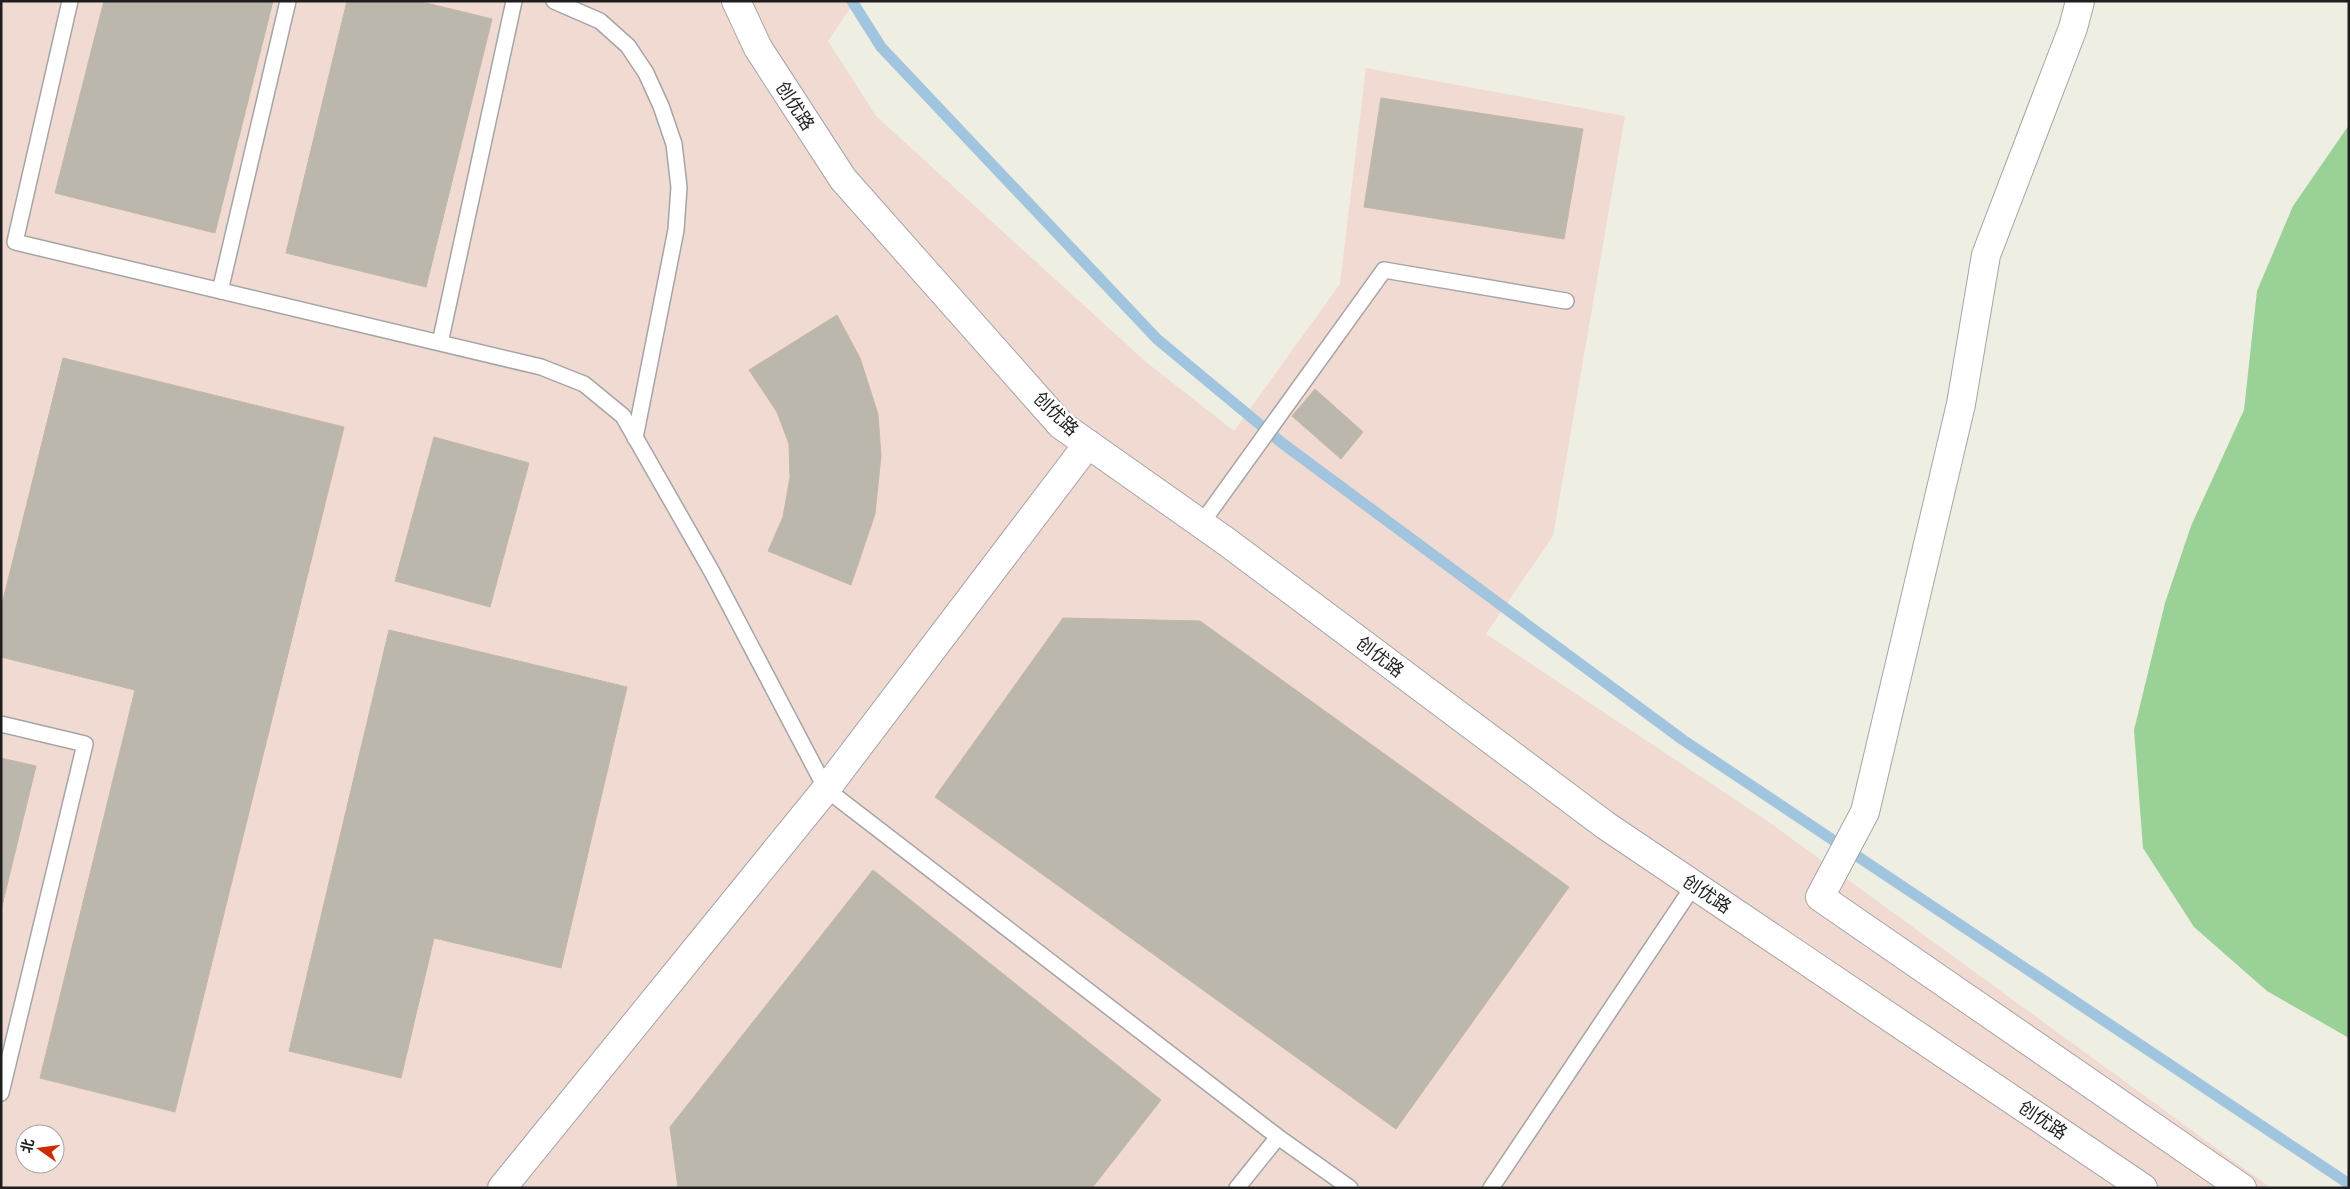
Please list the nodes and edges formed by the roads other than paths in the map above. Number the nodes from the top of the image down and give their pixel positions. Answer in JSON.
{"nodes":[{"id":1,"x":70,"y":1,"type":"edge"},
{"id":2,"x":288,"y":1,"type":"edge"},
{"id":3,"x":514,"y":1,"type":"edge"},
{"id":4,"x":554,"y":1,"type":"edge"},
{"id":5,"x":736,"y":1,"type":"edge"},
{"id":6,"x":2080,"y":1,"type":"edge"},
{"id":7,"x":220,"y":291,"type":"junction"},
{"id":8,"x":1566,"y":301,"type":"dead end"},
{"id":9,"x":440,"y":343,"type":"junction"},
{"id":10,"x":636,"y":438,"type":"junction"},
{"id":11,"x":1088,"y":444,"type":"junction"},
{"id":12,"x":1201,"y":524,"type":"junction"},
{"id":13,"x":1,"y":724,"type":"edge"},
{"id":14,"x":826,"y":790,"type":"junction"},
{"id":15,"x":1694,"y":886,"type":"junction"},
{"id":16,"x":1,"y":1093,"type":"edge"},
{"id":17,"x":1278,"y":1137,"type":"junction"},
{"id":18,"x":502,"y":1188,"type":"edge"},
{"id":19,"x":1236,"y":1188,"type":"edge"},
{"id":20,"x":1350,"y":1188,"type":"edge"},
{"id":21,"x":1491,"y":1188,"type":"edge"},
{"id":22,"x":2143,"y":1188,"type":"edge"},
{"id":23,"x":2242,"y":1188,"type":"edge"}],
"edges":[{"from":1,"to":7,"type":"lane"},
{"from":2,"to":7,"type":"lane"},
{"from":3,"to":9,"type":"lane"},
{"from":4,"to":10,"type":"lane"},
{"from":5,"to":11,"type":"street","name":"创优路"},
{"from":6,"to":23,"type":"street"},
{"from":7,"to":9,"type":"lane"},
{"from":8,"to":12,"type":"lane"},
{"from":9,"to":10,"type":"lane"},
{"from":10,"to":14,"type":"lane"},
{"from":11,"to":12,"type":"street","name":"创优路"},
{"from":11,"to":14,"type":"street"},
{"from":12,"to":15,"type":"street","name":"创优路"},
{"from":13,"to":16,"type":"lane"},
{"from":14,"to":17,"type":"lane"},
{"from":14,"to":18,"type":"street"},
{"from":15,"to":21,"type":"lane"},
{"from":15,"to":22,"type":"street","name":"创优路"},
{"from":17,"to":19,"type":"lane"},
{"from":17,"to":20,"type":"lane"}]}
